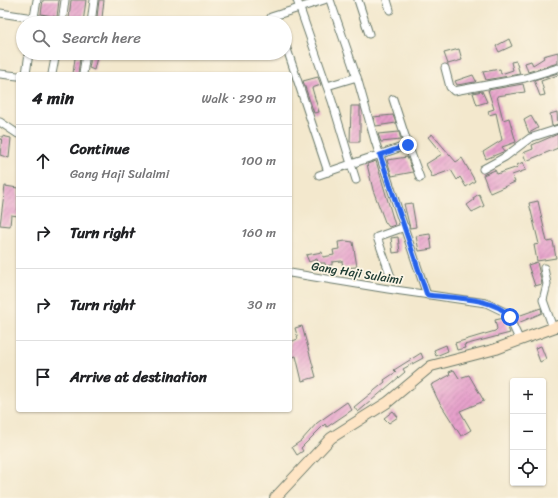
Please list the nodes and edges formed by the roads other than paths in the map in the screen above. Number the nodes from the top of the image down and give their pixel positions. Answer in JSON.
{"nodes":[{"id":1,"x":37,"y":0,"type":"edge"},
{"id":2,"x":65,"y":0,"type":"edge"},
{"id":3,"x":94,"y":0,"type":"edge"},
{"id":4,"x":297,"y":0,"type":"edge"},
{"id":5,"x":324,"y":0,"type":"edge"},
{"id":6,"x":330,"y":0,"type":"edge"},
{"id":7,"x":358,"y":0,"type":"edge"},
{"id":8,"x":387,"y":0,"type":"edge"},
{"id":9,"x":300,"y":8,"type":"junction"},
{"id":10,"x":390,"y":10,"type":"dead end"},
{"id":11,"x":0,"y":13,"type":"edge"},
{"id":12,"x":35,"y":16,"type":"edge"},
{"id":13,"x":63,"y":16,"type":"edge"},
{"id":14,"x":92,"y":16,"type":"edge"},
{"id":15,"x":274,"y":16,"type":"edge"},
{"id":16,"x":16,"y":17,"type":"edge"},
{"id":17,"x":369,"y":34,"type":"dead end"},
{"id":18,"x":28,"y":60,"type":"edge"},
{"id":19,"x":55,"y":60,"type":"edge"},
{"id":20,"x":85,"y":60,"type":"edge"},
{"id":21,"x":291,"y":60,"type":"edge"},
{"id":22,"x":445,"y":68,"type":"dead end"},
{"id":23,"x":558,"y":68,"type":"edge"},
{"id":24,"x":26,"y":72,"type":"edge"},
{"id":25,"x":52,"y":72,"type":"edge"},
{"id":26,"x":83,"y":72,"type":"edge"},
{"id":27,"x":0,"y":74,"type":"edge"},
{"id":28,"x":16,"y":76,"type":"edge"},
{"id":29,"x":357,"y":77,"type":"junction"},
{"id":30,"x":327,"y":86,"type":"junction"},
{"id":31,"x":393,"y":99,"type":"dead end"},
{"id":32,"x":0,"y":122,"type":"edge"},
{"id":33,"x":558,"y":129,"type":"edge"},
{"id":34,"x":16,"y":133,"type":"edge"},
{"id":35,"x":408,"y":145,"type":"junction"},
{"id":36,"x":380,"y":155,"type":"junction"},
{"id":37,"x":352,"y":164,"type":"junction"},
{"id":38,"x":483,"y":169,"type":"dead end"},
{"id":39,"x":328,"y":172,"type":"junction"},
{"id":40,"x":319,"y":175,"type":"dead end"},
{"id":41,"x":420,"y":178,"type":"dead end"},
{"id":42,"x":356,"y":180,"type":"dead end"},
{"id":43,"x":405,"y":227,"type":"junction"},
{"id":44,"x":544,"y":268,"type":"dead end"},
{"id":45,"x":292,"y":273,"type":"edge"},
{"id":46,"x":391,"y":277,"type":"dead end"},
{"id":47,"x":427,"y":295,"type":"junction"},
{"id":48,"x":555,"y":327,"type":"edge"},
{"id":49,"x":520,"y":341,"type":"junction"},
{"id":50,"x":275,"y":498,"type":"edge"}],
"edges":[{"from":1,"to":12,"type":"street"},
{"from":2,"to":13,"type":"street"},
{"from":3,"to":14,"type":"street"},
{"from":4,"to":9,"type":"street"},
{"from":5,"to":9,"type":"street"},
{"from":6,"to":29,"type":"street"},
{"from":7,"to":17,"type":"street"},
{"from":8,"to":10,"type":"street"},
{"from":9,"to":15,"type":"street"},
{"from":9,"to":30,"type":"street"},
{"from":11,"to":16,"type":"street"},
{"from":18,"to":24,"type":"street"},
{"from":19,"to":25,"type":"street"},
{"from":20,"to":26,"type":"street"},
{"from":21,"to":39,"type":"street"},
{"from":22,"to":23,"type":"street"},
{"from":27,"to":28,"type":"street"},
{"from":29,"to":30,"type":"street"},
{"from":29,"to":36,"type":"street"},
{"from":30,"to":37,"type":"street"},
{"from":31,"to":35,"type":"street"},
{"from":32,"to":34,"type":"street"},
{"from":33,"to":38,"type":"street"},
{"from":35,"to":36,"type":"street"},
{"from":35,"to":41,"type":"street"},
{"from":36,"to":37,"type":"street"},
{"from":36,"to":43,"type":"street"},
{"from":37,"to":39,"type":"street"},
{"from":37,"to":42,"type":"street"},
{"from":39,"to":40,"type":"street"},
{"from":43,"to":46,"type":"street"},
{"from":43,"to":47,"type":"street"},
{"from":44,"to":48,"type":"street"},
{"from":45,"to":47,"type":"street","name":"Gang Haji Sulaimi"},
{"from":47,"to":49,"type":"street","name":"Gang Haji Sulaimi"},
{"from":48,"to":49,"type":"street"},
{"from":49,"to":50,"type":"street"}]}
